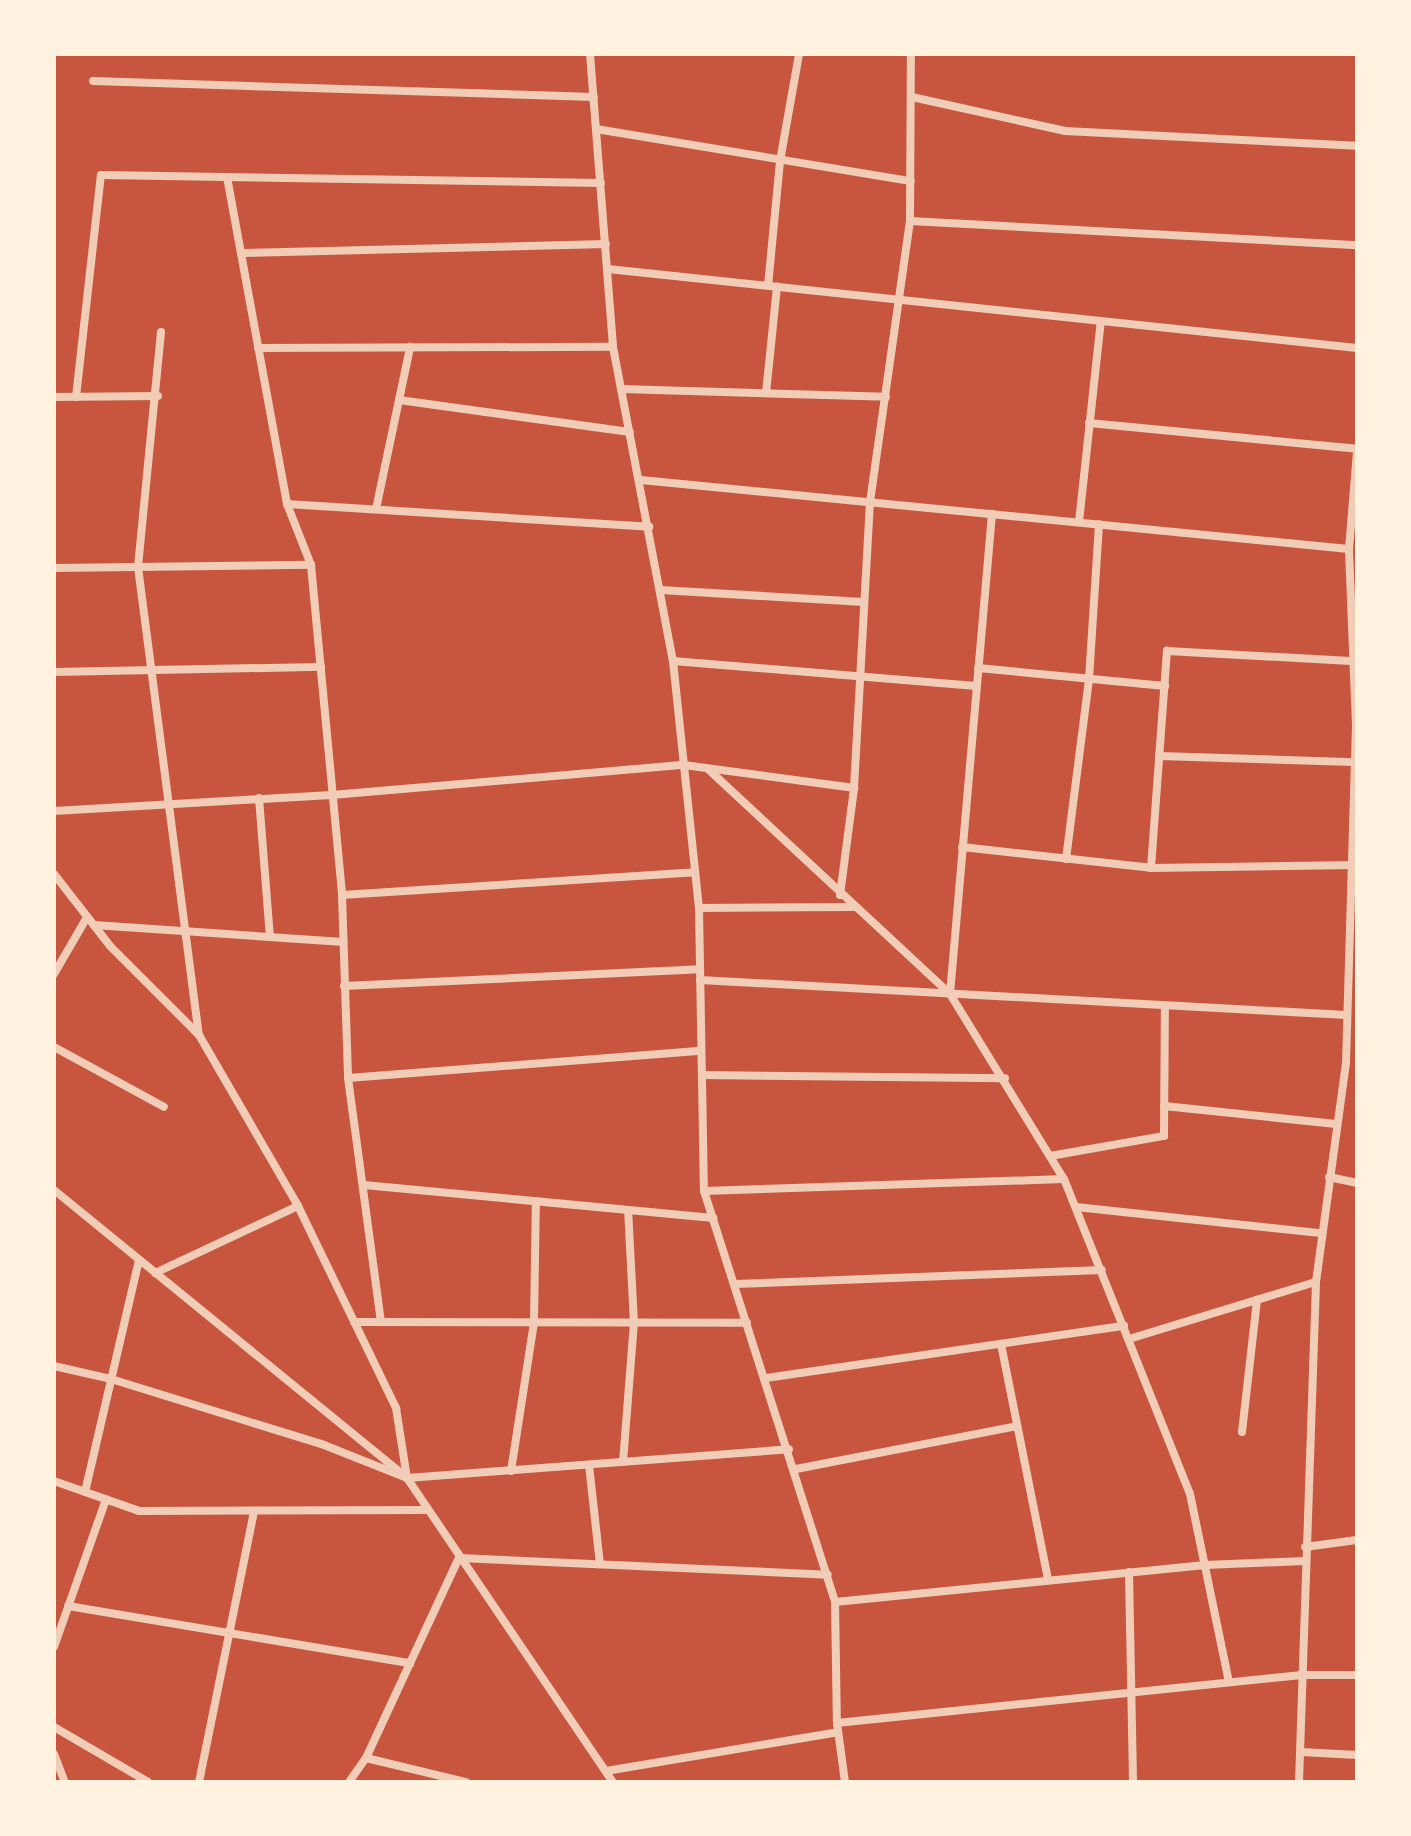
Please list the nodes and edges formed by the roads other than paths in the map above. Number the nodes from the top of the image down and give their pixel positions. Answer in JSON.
{"nodes":[{"id":1,"x":590,"y":54,"type":"edge"},
{"id":2,"x":799,"y":54,"type":"edge"},
{"id":3,"x":911,"y":54,"type":"edge"},
{"id":4,"x":93,"y":81,"type":"dead end"},
{"id":5,"x":594,"y":97,"type":"junction"},
{"id":6,"x":912,"y":97,"type":"junction"},
{"id":7,"x":596,"y":129,"type":"junction"},
{"id":8,"x":1357,"y":146,"type":"edge"},
{"id":9,"x":780,"y":161,"type":"junction"},
{"id":10,"x":227,"y":177,"type":"junction"},
{"id":11,"x":911,"y":181,"type":"junction"},
{"id":12,"x":601,"y":183,"type":"junction"},
{"id":13,"x":910,"y":221,"type":"junction"},
{"id":14,"x":606,"y":244,"type":"junction"},
{"id":15,"x":1357,"y":245,"type":"edge"},
{"id":16,"x":241,"y":253,"type":"junction"},
{"id":17,"x":608,"y":269,"type":"junction"},
{"id":18,"x":773,"y":286,"type":"junction"},
{"id":19,"x":901,"y":300,"type":"junction"},
{"id":20,"x":1101,"y":321,"type":"junction"},
{"id":21,"x":161,"y":332,"type":"dead end"},
{"id":22,"x":410,"y":347,"type":"junction"},
{"id":23,"x":613,"y":347,"type":"junction"},
{"id":24,"x":258,"y":348,"type":"junction"},
{"id":25,"x":1357,"y":348,"type":"edge"},
{"id":26,"x":621,"y":389,"type":"junction"},
{"id":27,"x":766,"y":393,"type":"junction"},
{"id":28,"x":158,"y":396,"type":"junction"},
{"id":29,"x":54,"y":397,"type":"edge"},
{"id":30,"x":76,"y":397,"type":"junction"},
{"id":31,"x":886,"y":397,"type":"junction"},
{"id":32,"x":399,"y":400,"type":"junction"},
{"id":33,"x":1089,"y":423,"type":"junction"},
{"id":34,"x":630,"y":432,"type":"junction"},
{"id":35,"x":1357,"y":451,"type":"edge"},
{"id":36,"x":641,"y":480,"type":"junction"},
{"id":37,"x":1355,"y":483,"type":"edge"},
{"id":38,"x":870,"y":502,"type":"junction"},
{"id":39,"x":287,"y":504,"type":"junction"},
{"id":40,"x":376,"y":509,"type":"junction"},
{"id":41,"x":992,"y":514,"type":"junction"},
{"id":42,"x":1079,"y":522,"type":"junction"},
{"id":43,"x":1099,"y":524,"type":"junction"},
{"id":44,"x":649,"y":527,"type":"junction"},
{"id":45,"x":1349,"y":549,"type":"junction"},
{"id":46,"x":311,"y":565,"type":"junction"},
{"id":47,"x":138,"y":567,"type":"junction"},
{"id":48,"x":54,"y":568,"type":"edge"},
{"id":49,"x":661,"y":590,"type":"junction"},
{"id":50,"x":864,"y":602,"type":"junction"},
{"id":51,"x":1353,"y":616,"type":"edge"},
{"id":52,"x":673,"y":661,"type":"junction"},
{"id":53,"x":1351,"y":661,"type":"junction"},
{"id":54,"x":321,"y":667,"type":"junction"},
{"id":55,"x":978,"y":668,"type":"junction"},
{"id":56,"x":150,"y":670,"type":"junction"},
{"id":57,"x":54,"y":672,"type":"edge"},
{"id":58,"x":859,"y":675,"type":"junction"},
{"id":59,"x":1089,"y":679,"type":"junction"},
{"id":60,"x":976,"y":686,"type":"junction"},
{"id":61,"x":1165,"y":686,"type":"junction"},
{"id":62,"x":1356,"y":725,"type":"edge"},
{"id":63,"x":1159,"y":756,"type":"junction"},
{"id":64,"x":1354,"y":762,"type":"junction"},
{"id":65,"x":684,"y":765,"type":"junction"},
{"id":66,"x":708,"y":769,"type":"junction"},
{"id":67,"x":854,"y":788,"type":"junction"},
{"id":68,"x":332,"y":795,"type":"junction"},
{"id":69,"x":259,"y":798,"type":"junction"},
{"id":70,"x":165,"y":801,"type":"junction"},
{"id":71,"x":54,"y":811,"type":"edge"},
{"id":72,"x":962,"y":847,"type":"junction"},
{"id":73,"x":1066,"y":859,"type":"junction"},
{"id":74,"x":1352,"y":865,"type":"edge"},
{"id":75,"x":1151,"y":868,"type":"junction"},
{"id":76,"x":695,"y":872,"type":"junction"},
{"id":77,"x":54,"y":874,"type":"edge"},
{"id":78,"x":342,"y":895,"type":"junction"},
{"id":79,"x":840,"y":895,"type":"junction"},
{"id":80,"x":853,"y":907,"type":"junction"},
{"id":81,"x":699,"y":908,"type":"junction"},
{"id":82,"x":87,"y":917,"type":"junction"},
{"id":83,"x":94,"y":925,"type":"junction"},
{"id":84,"x":186,"y":932,"type":"junction"},
{"id":85,"x":270,"y":937,"type":"junction"},
{"id":86,"x":343,"y":942,"type":"junction"},
{"id":87,"x":700,"y":969,"type":"junction"},
{"id":88,"x":54,"y":974,"type":"edge"},
{"id":89,"x":700,"y":980,"type":"junction"},
{"id":90,"x":344,"y":986,"type":"junction"},
{"id":91,"x":950,"y":994,"type":"junction"},
{"id":92,"x":1165,"y":1005,"type":"junction"},
{"id":93,"x":1346,"y":1015,"type":"junction"},
{"id":94,"x":199,"y":1035,"type":"junction"},
{"id":95,"x":54,"y":1047,"type":"edge"},
{"id":96,"x":701,"y":1051,"type":"junction"},
{"id":97,"x":1346,"y":1063,"type":"junction"},
{"id":98,"x":1357,"y":1066,"type":"edge"},
{"id":99,"x":702,"y":1075,"type":"junction"},
{"id":100,"x":348,"y":1078,"type":"junction"},
{"id":101,"x":1005,"y":1078,"type":"junction"},
{"id":102,"x":1164,"y":1106,"type":"junction"},
{"id":103,"x":164,"y":1107,"type":"dead end"},
{"id":104,"x":1336,"y":1124,"type":"junction"},
{"id":105,"x":1050,"y":1156,"type":"junction"},
{"id":106,"x":1329,"y":1177,"type":"junction"},
{"id":107,"x":1064,"y":1179,"type":"junction"},
{"id":108,"x":1357,"y":1183,"type":"edge"},
{"id":109,"x":364,"y":1185,"type":"junction"},
{"id":110,"x":54,"y":1190,"type":"edge"},
{"id":111,"x":704,"y":1191,"type":"junction"},
{"id":112,"x":536,"y":1201,"type":"junction"},
{"id":113,"x":298,"y":1206,"type":"junction"},
{"id":114,"x":1076,"y":1207,"type":"junction"},
{"id":115,"x":628,"y":1210,"type":"junction"},
{"id":116,"x":713,"y":1218,"type":"junction"},
{"id":117,"x":1321,"y":1233,"type":"junction"},
{"id":118,"x":139,"y":1260,"type":"junction"},
{"id":119,"x":1102,"y":1270,"type":"junction"},
{"id":120,"x":155,"y":1273,"type":"junction"},
{"id":121,"x":1316,"y":1282,"type":"junction"},
{"id":122,"x":735,"y":1284,"type":"junction"},
{"id":123,"x":1257,"y":1300,"type":"junction"},
{"id":124,"x":354,"y":1322,"type":"junction"},
{"id":125,"x":381,"y":1322,"type":"junction"},
{"id":126,"x":534,"y":1322,"type":"junction"},
{"id":127,"x":634,"y":1323,"type":"junction"},
{"id":128,"x":747,"y":1323,"type":"junction"},
{"id":129,"x":1124,"y":1326,"type":"junction"},
{"id":130,"x":1129,"y":1339,"type":"junction"},
{"id":131,"x":1001,"y":1344,"type":"junction"},
{"id":132,"x":54,"y":1366,"type":"edge"},
{"id":133,"x":766,"y":1378,"type":"junction"},
{"id":134,"x":111,"y":1379,"type":"junction"},
{"id":135,"x":1017,"y":1426,"type":"junction"},
{"id":136,"x":1242,"y":1432,"type":"dead end"},
{"id":137,"x":789,"y":1449,"type":"junction"},
{"id":138,"x":623,"y":1462,"type":"junction"},
{"id":139,"x":589,"y":1465,"type":"junction"},
{"id":140,"x":796,"y":1469,"type":"junction"},
{"id":141,"x":511,"y":1471,"type":"junction"},
{"id":142,"x":407,"y":1478,"type":"junction"},
{"id":143,"x":54,"y":1481,"type":"edge"},
{"id":144,"x":85,"y":1492,"type":"junction"},
{"id":145,"x":106,"y":1499,"type":"junction"},
{"id":146,"x":428,"y":1510,"type":"junction"},
{"id":147,"x":254,"y":1511,"type":"junction"},
{"id":148,"x":1357,"y":1540,"type":"edge"},
{"id":149,"x":1305,"y":1547,"type":"junction"},
{"id":150,"x":459,"y":1558,"type":"junction"},
{"id":151,"x":1304,"y":1561,"type":"junction"},
{"id":152,"x":600,"y":1564,"type":"junction"},
{"id":153,"x":1205,"y":1565,"type":"junction"},
{"id":154,"x":1129,"y":1572,"type":"junction"},
{"id":155,"x":828,"y":1575,"type":"junction"},
{"id":156,"x":1048,"y":1580,"type":"junction"},
{"id":157,"x":835,"y":1602,"type":"junction"},
{"id":158,"x":68,"y":1606,"type":"junction"},
{"id":159,"x":229,"y":1633,"type":"junction"},
{"id":160,"x":54,"y":1647,"type":"edge"},
{"id":161,"x":410,"y":1663,"type":"junction"},
{"id":162,"x":1305,"y":1675,"type":"junction"},
{"id":163,"x":1357,"y":1675,"type":"edge"},
{"id":164,"x":1229,"y":1682,"type":"junction"},
{"id":165,"x":1131,"y":1692,"type":"junction"},
{"id":166,"x":54,"y":1727,"type":"edge"},
{"id":167,"x":838,"y":1727,"type":"junction"},
{"id":168,"x":1301,"y":1752,"type":"junction"},
{"id":169,"x":54,"y":1754,"type":"edge"},
{"id":170,"x":1357,"y":1755,"type":"edge"},
{"id":171,"x":366,"y":1758,"type":"junction"},
{"id":172,"x":606,"y":1771,"type":"junction"},
{"id":173,"x":65,"y":1782,"type":"edge"},
{"id":174,"x":148,"y":1782,"type":"edge"},
{"id":175,"x":199,"y":1782,"type":"edge"},
{"id":176,"x":349,"y":1782,"type":"edge"},
{"id":177,"x":466,"y":1782,"type":"edge"},
{"id":178,"x":613,"y":1782,"type":"edge"},
{"id":179,"x":845,"y":1782,"type":"edge"},
{"id":180,"x":1133,"y":1782,"type":"edge"},
{"id":181,"x":1299,"y":1782,"type":"edge"}],
"edges":[{"from":1,"to":5,"type":"street"},
{"from":2,"to":9,"type":"street"},
{"from":3,"to":6,"type":"street"},
{"from":4,"to":5,"type":"street"},
{"from":5,"to":7,"type":"street"},
{"from":6,"to":8,"type":"street"},
{"from":6,"to":11,"type":"street"},
{"from":7,"to":9,"type":"street"},
{"from":7,"to":12,"type":"street"},
{"from":9,"to":11,"type":"street"},
{"from":9,"to":18,"type":"street"},
{"from":10,"to":12,"type":"street"},
{"from":10,"to":16,"type":"street"},
{"from":10,"to":30,"type":"street"},
{"from":11,"to":13,"type":"street"},
{"from":12,"to":14,"type":"street"},
{"from":13,"to":15,"type":"street"},
{"from":13,"to":19,"type":"street"},
{"from":14,"to":16,"type":"street"},
{"from":14,"to":17,"type":"street"},
{"from":16,"to":24,"type":"street"},
{"from":17,"to":18,"type":"street"},
{"from":17,"to":23,"type":"street"},
{"from":18,"to":19,"type":"street"},
{"from":18,"to":27,"type":"street"},
{"from":19,"to":20,"type":"street"},
{"from":19,"to":31,"type":"street"},
{"from":20,"to":25,"type":"street"},
{"from":20,"to":33,"type":"street"},
{"from":21,"to":28,"type":"street"},
{"from":22,"to":23,"type":"street"},
{"from":22,"to":24,"type":"street"},
{"from":22,"to":32,"type":"street"},
{"from":23,"to":26,"type":"street"},
{"from":24,"to":39,"type":"street"},
{"from":26,"to":27,"type":"street"},
{"from":26,"to":34,"type":"street"},
{"from":27,"to":31,"type":"street"},
{"from":28,"to":30,"type":"street"},
{"from":28,"to":47,"type":"street"},
{"from":29,"to":30,"type":"street"},
{"from":31,"to":38,"type":"street"},
{"from":32,"to":34,"type":"street"},
{"from":32,"to":40,"type":"street"},
{"from":33,"to":35,"type":"street"},
{"from":33,"to":42,"type":"street"},
{"from":34,"to":36,"type":"street"},
{"from":35,"to":37,"type":"street"},
{"from":36,"to":38,"type":"street"},
{"from":36,"to":44,"type":"street"},
{"from":37,"to":45,"type":"street"},
{"from":38,"to":41,"type":"street"},
{"from":38,"to":50,"type":"street"},
{"from":39,"to":40,"type":"street"},
{"from":39,"to":46,"type":"street"},
{"from":40,"to":44,"type":"street"},
{"from":41,"to":42,"type":"street"},
{"from":41,"to":55,"type":"street"},
{"from":42,"to":43,"type":"street"},
{"from":43,"to":45,"type":"street"},
{"from":43,"to":59,"type":"street"},
{"from":44,"to":49,"type":"street"},
{"from":45,"to":51,"type":"street"},
{"from":46,"to":47,"type":"street"},
{"from":46,"to":54,"type":"street"},
{"from":47,"to":48,"type":"street"},
{"from":47,"to":56,"type":"street"},
{"from":49,"to":50,"type":"street"},
{"from":49,"to":52,"type":"street"},
{"from":50,"to":58,"type":"street"},
{"from":51,"to":53,"type":"street"},
{"from":52,"to":58,"type":"street"},
{"from":52,"to":65,"type":"street"},
{"from":53,"to":61,"type":"street"},
{"from":53,"to":62,"type":"street"},
{"from":54,"to":56,"type":"street"},
{"from":54,"to":68,"type":"street"},
{"from":55,"to":59,"type":"street"},
{"from":55,"to":60,"type":"street"},
{"from":56,"to":57,"type":"street"},
{"from":56,"to":70,"type":"street"},
{"from":58,"to":60,"type":"street"},
{"from":58,"to":67,"type":"street"},
{"from":59,"to":61,"type":"street"},
{"from":59,"to":73,"type":"street"},
{"from":60,"to":72,"type":"street"},
{"from":61,"to":63,"type":"street"},
{"from":62,"to":64,"type":"street"},
{"from":63,"to":64,"type":"street"},
{"from":63,"to":75,"type":"street"},
{"from":64,"to":74,"type":"street"},
{"from":65,"to":66,"type":"street"},
{"from":65,"to":68,"type":"street"},
{"from":65,"to":76,"type":"street"},
{"from":66,"to":67,"type":"street"},
{"from":66,"to":79,"type":"street"},
{"from":67,"to":79,"type":"street"},
{"from":68,"to":69,"type":"street"},
{"from":68,"to":78,"type":"street"},
{"from":69,"to":70,"type":"street"},
{"from":69,"to":85,"type":"street"},
{"from":70,"to":71,"type":"street"},
{"from":70,"to":84,"type":"street"},
{"from":72,"to":73,"type":"street"},
{"from":72,"to":91,"type":"street"},
{"from":73,"to":75,"type":"street"},
{"from":74,"to":75,"type":"street"},
{"from":74,"to":93,"type":"street"},
{"from":76,"to":78,"type":"street"},
{"from":76,"to":81,"type":"street"},
{"from":77,"to":82,"type":"street"},
{"from":78,"to":86,"type":"street"},
{"from":79,"to":80,"type":"street"},
{"from":80,"to":81,"type":"street"},
{"from":80,"to":91,"type":"street"},
{"from":81,"to":87,"type":"street"},
{"from":82,"to":83,"type":"street"},
{"from":82,"to":88,"type":"street"},
{"from":83,"to":84,"type":"street"},
{"from":83,"to":94,"type":"street"},
{"from":84,"to":85,"type":"street"},
{"from":84,"to":94,"type":"street"},
{"from":85,"to":86,"type":"street"},
{"from":86,"to":90,"type":"street"},
{"from":87,"to":89,"type":"street"},
{"from":87,"to":90,"type":"street"},
{"from":89,"to":91,"type":"street"},
{"from":89,"to":96,"type":"street"},
{"from":90,"to":100,"type":"street"},
{"from":91,"to":92,"type":"street"},
{"from":91,"to":101,"type":"street"},
{"from":92,"to":93,"type":"street"},
{"from":92,"to":102,"type":"street"},
{"from":93,"to":97,"type":"street"},
{"from":94,"to":113,"type":"street"},
{"from":95,"to":103,"type":"street"},
{"from":96,"to":99,"type":"street"},
{"from":96,"to":100,"type":"street"},
{"from":97,"to":98,"type":"street"},
{"from":97,"to":104,"type":"street"},
{"from":99,"to":101,"type":"street"},
{"from":99,"to":111,"type":"street"},
{"from":100,"to":109,"type":"street"},
{"from":101,"to":105,"type":"street"},
{"from":102,"to":104,"type":"street"},
{"from":102,"to":105,"type":"street"},
{"from":104,"to":106,"type":"street"},
{"from":105,"to":107,"type":"street"},
{"from":106,"to":108,"type":"street"},
{"from":106,"to":117,"type":"street"},
{"from":107,"to":111,"type":"street"},
{"from":107,"to":114,"type":"street"},
{"from":109,"to":112,"type":"street"},
{"from":109,"to":125,"type":"street"},
{"from":110,"to":118,"type":"street"},
{"from":111,"to":116,"type":"street"},
{"from":112,"to":115,"type":"street"},
{"from":112,"to":126,"type":"street"},
{"from":113,"to":120,"type":"street"},
{"from":113,"to":124,"type":"street"},
{"from":114,"to":117,"type":"street"},
{"from":114,"to":119,"type":"street"},
{"from":115,"to":116,"type":"street"},
{"from":115,"to":127,"type":"street"},
{"from":116,"to":122,"type":"street"},
{"from":117,"to":121,"type":"street"},
{"from":118,"to":120,"type":"street"},
{"from":118,"to":134,"type":"street"},
{"from":119,"to":122,"type":"street"},
{"from":119,"to":129,"type":"street"},
{"from":120,"to":142,"type":"street"},
{"from":121,"to":123,"type":"street"},
{"from":121,"to":149,"type":"street"},
{"from":122,"to":128,"type":"street"},
{"from":123,"to":130,"type":"street"},
{"from":123,"to":136,"type":"street"},
{"from":124,"to":125,"type":"street"},
{"from":124,"to":142,"type":"street"},
{"from":125,"to":126,"type":"street"},
{"from":126,"to":127,"type":"street"},
{"from":126,"to":141,"type":"street"},
{"from":127,"to":128,"type":"street"},
{"from":127,"to":138,"type":"street"},
{"from":128,"to":133,"type":"street"},
{"from":129,"to":130,"type":"street"},
{"from":129,"to":131,"type":"street"},
{"from":130,"to":153,"type":"street"},
{"from":131,"to":133,"type":"street"},
{"from":131,"to":135,"type":"street"},
{"from":132,"to":134,"type":"street"},
{"from":133,"to":137,"type":"street"},
{"from":134,"to":142,"type":"street"},
{"from":134,"to":144,"type":"street"},
{"from":135,"to":140,"type":"street"},
{"from":135,"to":156,"type":"street"},
{"from":137,"to":138,"type":"street"},
{"from":137,"to":140,"type":"street"},
{"from":138,"to":139,"type":"street"},
{"from":139,"to":141,"type":"street"},
{"from":139,"to":152,"type":"street"},
{"from":140,"to":155,"type":"street"},
{"from":141,"to":142,"type":"street"},
{"from":142,"to":146,"type":"street"},
{"from":143,"to":144,"type":"street"},
{"from":144,"to":145,"type":"street"},
{"from":145,"to":147,"type":"street"},
{"from":145,"to":158,"type":"street"},
{"from":146,"to":147,"type":"street"},
{"from":146,"to":150,"type":"street"},
{"from":147,"to":159,"type":"street"},
{"from":148,"to":149,"type":"street"},
{"from":149,"to":151,"type":"street"},
{"from":150,"to":152,"type":"street"},
{"from":150,"to":161,"type":"street"},
{"from":150,"to":172,"type":"street"},
{"from":151,"to":153,"type":"street"},
{"from":151,"to":162,"type":"street"},
{"from":152,"to":155,"type":"street"},
{"from":153,"to":154,"type":"street"},
{"from":153,"to":164,"type":"street"},
{"from":154,"to":156,"type":"street"},
{"from":154,"to":165,"type":"street"},
{"from":155,"to":157,"type":"street"},
{"from":156,"to":157,"type":"street"},
{"from":157,"to":167,"type":"street"},
{"from":158,"to":159,"type":"street"},
{"from":158,"to":160,"type":"street"},
{"from":159,"to":161,"type":"street"},
{"from":159,"to":175,"type":"street"},
{"from":161,"to":171,"type":"street"},
{"from":162,"to":163,"type":"street"},
{"from":162,"to":164,"type":"street"},
{"from":162,"to":168,"type":"street"},
{"from":164,"to":165,"type":"street"},
{"from":165,"to":167,"type":"street"},
{"from":165,"to":180,"type":"street"},
{"from":166,"to":174,"type":"street"},
{"from":167,"to":172,"type":"street"},
{"from":167,"to":179,"type":"street"},
{"from":168,"to":170,"type":"street"},
{"from":168,"to":181,"type":"street"},
{"from":169,"to":173,"type":"street"},
{"from":171,"to":176,"type":"street"},
{"from":171,"to":177,"type":"street"},
{"from":172,"to":178,"type":"street"}]}
